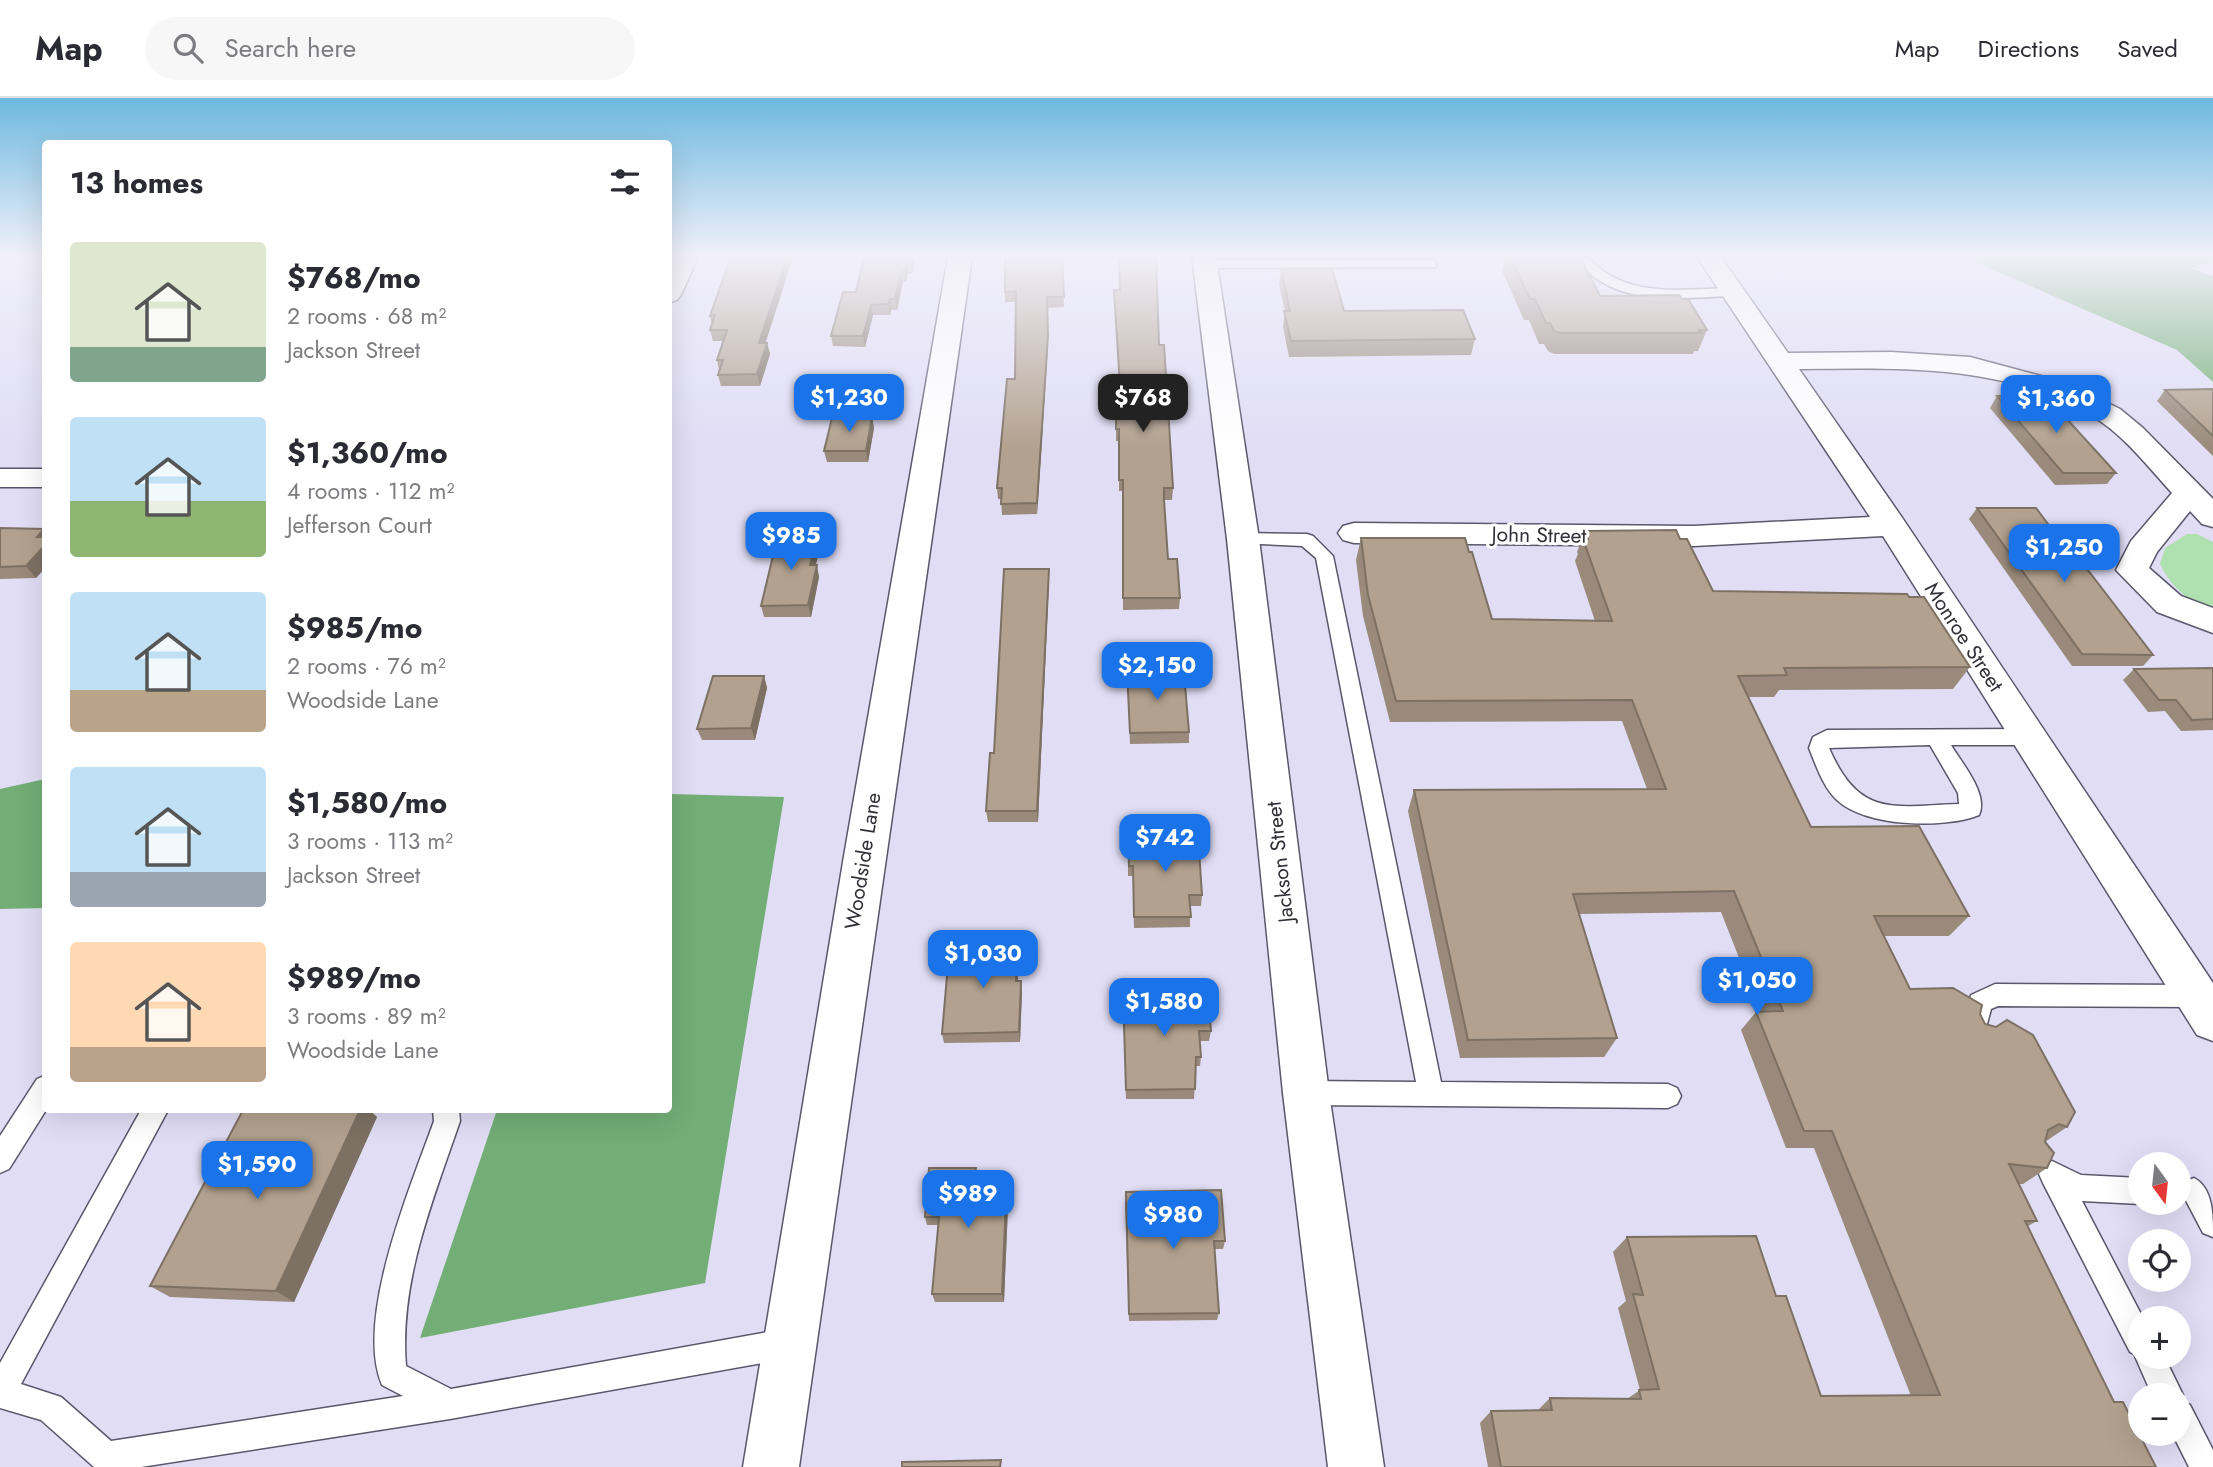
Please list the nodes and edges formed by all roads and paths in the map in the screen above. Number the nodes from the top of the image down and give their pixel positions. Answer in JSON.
{"nodes":[{"id":1,"x":950,"y":321,"type":"edge"},
{"id":2,"x":1212,"y":321,"type":"edge"},
{"id":3,"x":1753,"y":321,"type":"edge"},
{"id":4,"x":1781,"y":361,"type":"junction"},
{"id":5,"x":0,"y":478,"type":"edge"},
{"id":6,"x":42,"y":478,"type":"edge"},
{"id":7,"x":2188,"y":494,"type":"junction"},
{"id":8,"x":2213,"y":517,"type":"edge"},
{"id":9,"x":1892,"y":526,"type":"junction"},
{"id":10,"x":1354,"y":533,"type":"dead end"},
{"id":11,"x":1243,"y":539,"type":"junction"},
{"id":12,"x":2213,"y":621,"type":"edge"},
{"id":13,"x":1936,"y":737,"type":"junction"},
{"id":14,"x":2028,"y":737,"type":"junction"},
{"id":15,"x":2205,"y":1009,"type":"edge"},
{"id":16,"x":1974,"y":1032,"type":"edge"},
{"id":17,"x":42,"y":1093,"type":"edge"},
{"id":18,"x":1306,"y":1093,"type":"junction"},
{"id":19,"x":1431,"y":1095,"type":"junction"},
{"id":20,"x":1668,"y":1096,"type":"dead end"},
{"id":21,"x":153,"y":1113,"type":"edge"},
{"id":22,"x":446,"y":1113,"type":"edge"},
{"id":23,"x":2036,"y":1157,"type":"edge"},
{"id":24,"x":0,"y":1160,"type":"edge"},
{"id":25,"x":2056,"y":1179,"type":"junction"},
{"id":26,"x":2128,"y":1190,"type":"edge"},
{"id":27,"x":2195,"y":1191,"type":"edge"},
{"id":28,"x":2213,"y":1223,"type":"edge"},
{"id":29,"x":2128,"y":1319,"type":"edge"},
{"id":30,"x":790,"y":1343,"type":"junction"},
{"id":31,"x":0,"y":1393,"type":"edge"},
{"id":32,"x":450,"y":1404,"type":"junction"},
{"id":33,"x":2191,"y":1440,"type":"edge"},
{"id":34,"x":771,"y":1467,"type":"edge"},
{"id":35,"x":1356,"y":1467,"type":"edge"},
{"id":36,"x":2205,"y":1467,"type":"edge"}],
"edges":[{"from":1,"to":30,"type":"street","name":"Woodside Lane"},
{"from":2,"to":11,"type":"street","name":"Jackson Street"},
{"from":3,"to":4,"type":"street","name":"Monroe Street"},
{"from":4,"to":7,"type":"street"},
{"from":4,"to":9,"type":"street","name":"Monroe Street"},
{"from":5,"to":6,"type":"street"},
{"from":7,"to":8,"type":"street"},
{"from":7,"to":12,"type":"street"},
{"from":9,"to":10,"type":"street","name":"John Street"},
{"from":9,"to":14,"type":"street","name":"Monroe Street"},
{"from":11,"to":18,"type":"street","name":"Jackson Street"},
{"from":11,"to":19,"type":"lane"},
{"from":13,"to":13,"type":"lane"},
{"from":13,"to":14,"type":"lane"},
{"from":14,"to":15,"type":"street","name":"Monroe Street"},
{"from":15,"to":16,"type":"lane"},
{"from":17,"to":24,"type":"lane"},
{"from":18,"to":19,"type":"lane"},
{"from":18,"to":35,"type":"street","name":"Jackson Street"},
{"from":19,"to":20,"type":"lane"},
{"from":21,"to":31,"type":"lane"},
{"from":22,"to":32,"type":"lane"},
{"from":23,"to":25,"type":"lane"},
{"from":25,"to":26,"type":"lane"},
{"from":25,"to":29,"type":"lane"},
{"from":27,"to":28,"type":"lane"},
{"from":30,"to":32,"type":"lane"},
{"from":30,"to":34,"type":"street","name":"Woodside Lane"},
{"from":31,"to":32,"type":"lane"},
{"from":33,"to":36,"type":"lane"}]}
